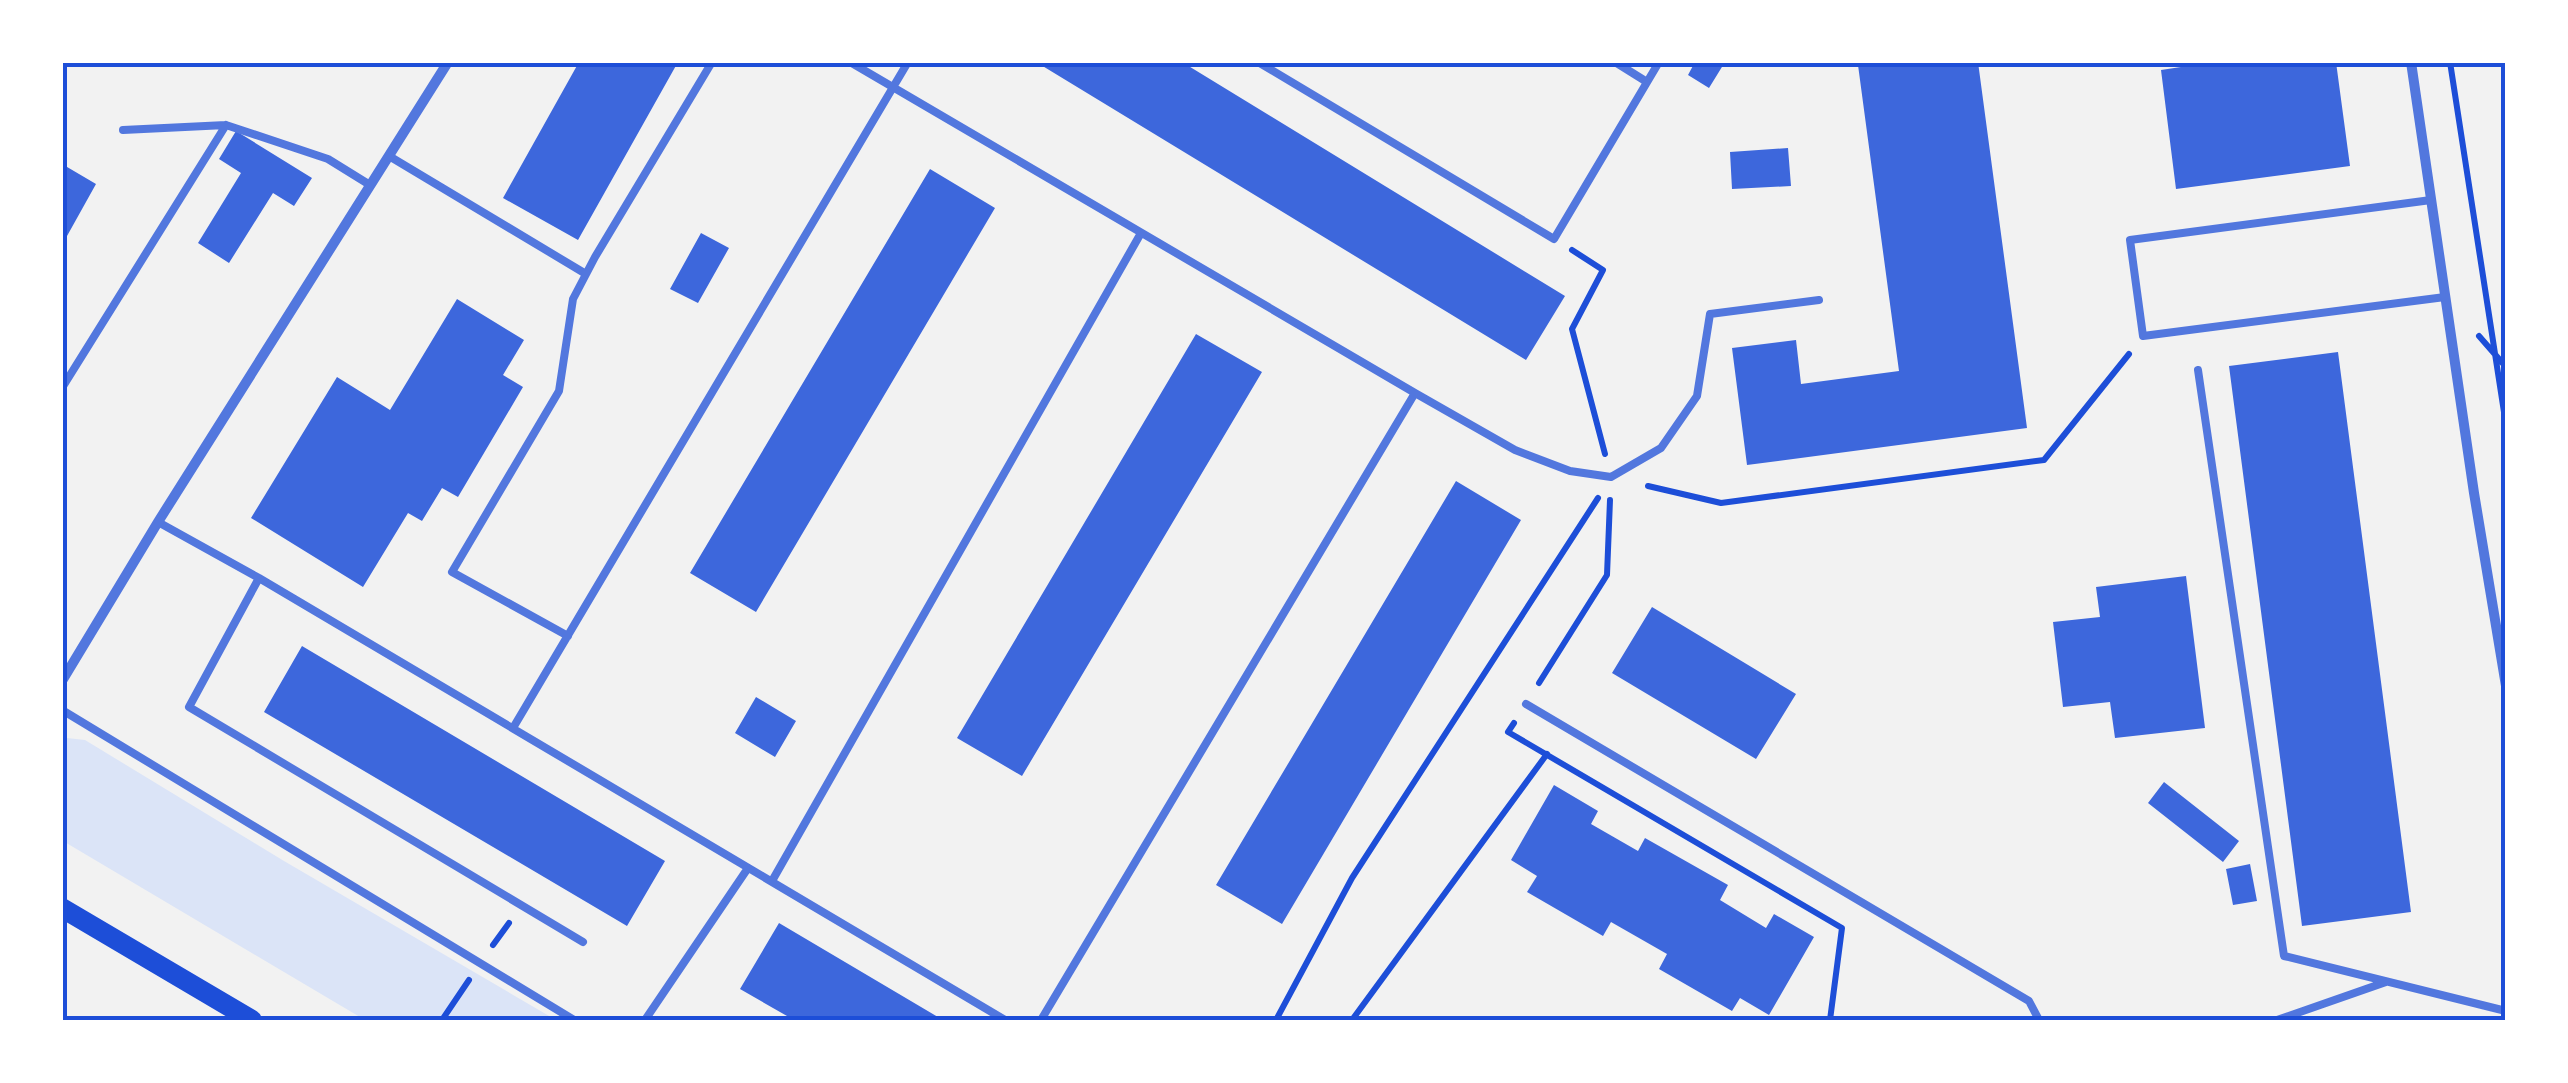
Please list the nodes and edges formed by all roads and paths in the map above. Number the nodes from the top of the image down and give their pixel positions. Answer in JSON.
{"nodes":[{"id":1,"x":448,"y":62,"type":"edge"},
{"id":2,"x":712,"y":62,"type":"edge"},
{"id":3,"x":850,"y":62,"type":"edge"},
{"id":4,"x":908,"y":62,"type":"edge"},
{"id":5,"x":1258,"y":62,"type":"edge"},
{"id":6,"x":1615,"y":62,"type":"edge"},
{"id":7,"x":1659,"y":62,"type":"edge"},
{"id":8,"x":2410,"y":62,"type":"edge"},
{"id":9,"x":2450,"y":62,"type":"edge"},
{"id":10,"x":1647,"y":82,"type":"junction"},
{"id":11,"x":892,"y":86,"type":"junction"},
{"id":12,"x":226,"y":125,"type":"junction"},
{"id":13,"x":123,"y":130,"type":"dead end"},
{"id":14,"x":389,"y":156,"type":"junction"},
{"id":15,"x":370,"y":185,"type":"junction"},
{"id":16,"x":2431,"y":200,"type":"junction"},
{"id":17,"x":1141,"y":233,"type":"junction"},
{"id":18,"x":1554,"y":238,"type":"junction"},
{"id":19,"x":586,"y":274,"type":"junction"},
{"id":20,"x":2445,"y":297,"type":"junction"},
{"id":21,"x":1819,"y":300,"type":"dead end"},
{"id":22,"x":2143,"y":336,"type":"junction"},
{"id":23,"x":2198,"y":370,"type":"dead end"},
{"id":24,"x":62,"y":388,"type":"edge"},
{"id":25,"x":1415,"y":394,"type":"junction"},
{"id":26,"x":2506,"y":425,"type":"edge"},
{"id":27,"x":1611,"y":477,"type":"junction"},
{"id":28,"x":158,"y":522,"type":"junction"},
{"id":29,"x":259,"y":578,"type":"junction"},
{"id":30,"x":568,"y":636,"type":"junction"},
{"id":31,"x":62,"y":682,"type":"edge"},
{"id":32,"x":2506,"y":686,"type":"edge"},
{"id":33,"x":1526,"y":704,"type":"dead end"},
{"id":34,"x":62,"y":710,"type":"edge"},
{"id":35,"x":513,"y":728,"type":"junction"},
{"id":36,"x":1547,"y":754,"type":"dead end"},
{"id":37,"x":748,"y":868,"type":"junction"},
{"id":38,"x":772,"y":881,"type":"junction"},
{"id":39,"x":62,"y":908,"type":"edge"},
{"id":40,"x":583,"y":942,"type":"dead end"},
{"id":41,"x":2387,"y":982,"type":"junction"},
{"id":42,"x":2506,"y":1011,"type":"edge"},
{"id":43,"x":252,"y":1020,"type":"edge"},
{"id":44,"x":574,"y":1020,"type":"edge"},
{"id":45,"x":645,"y":1020,"type":"edge"},
{"id":46,"x":1005,"y":1020,"type":"edge"},
{"id":47,"x":1041,"y":1020,"type":"edge"},
{"id":48,"x":1276,"y":1020,"type":"edge"},
{"id":49,"x":1352,"y":1020,"type":"edge"},
{"id":50,"x":2038,"y":1020,"type":"edge"},
{"id":51,"x":2278,"y":1020,"type":"edge"}],
"edges":[{"from":1,"to":14,"type":"street"},
{"from":2,"to":19,"type":"lane"},
{"from":3,"to":11,"type":"lane"},
{"from":4,"to":11,"type":"lane"},
{"from":5,"to":18,"type":"lane"},
{"from":6,"to":10,"type":"lane"},
{"from":7,"to":10,"type":"lane"},
{"from":8,"to":16,"type":"street"},
{"from":9,"to":26,"type":"path"},
{"from":10,"to":18,"type":"lane"},
{"from":11,"to":17,"type":"lane"},
{"from":11,"to":30,"type":"lane"},
{"from":12,"to":13,"type":"lane"},
{"from":12,"to":15,"type":"lane"},
{"from":12,"to":24,"type":"lane"},
{"from":14,"to":15,"type":"street"},
{"from":14,"to":19,"type":"lane"},
{"from":15,"to":28,"type":"street"},
{"from":16,"to":20,"type":"street"},
{"from":16,"to":22,"type":"lane"},
{"from":17,"to":25,"type":"lane"},
{"from":17,"to":38,"type":"lane"},
{"from":18,"to":27,"type":"path"},
{"from":19,"to":30,"type":"lane"},
{"from":20,"to":22,"type":"lane"},
{"from":20,"to":32,"type":"street"},
{"from":21,"to":27,"type":"lane"},
{"from":22,"to":27,"type":"path"},
{"from":23,"to":41,"type":"lane"},
{"from":25,"to":27,"type":"lane"},
{"from":25,"to":47,"type":"lane"},
{"from":27,"to":48,"type":"path"},
{"from":28,"to":29,"type":"lane"},
{"from":28,"to":31,"type":"street"},
{"from":29,"to":35,"type":"lane"},
{"from":29,"to":40,"type":"lane"},
{"from":30,"to":35,"type":"lane"},
{"from":33,"to":50,"type":"lane"},
{"from":34,"to":44,"type":"lane"},
{"from":35,"to":37,"type":"lane"},
{"from":36,"to":49,"type":"path"},
{"from":37,"to":38,"type":"lane"},
{"from":37,"to":45,"type":"lane"},
{"from":38,"to":46,"type":"lane"},
{"from":39,"to":43,"type":"main road"},
{"from":41,"to":42,"type":"lane"},
{"from":41,"to":51,"type":"lane"}]}
